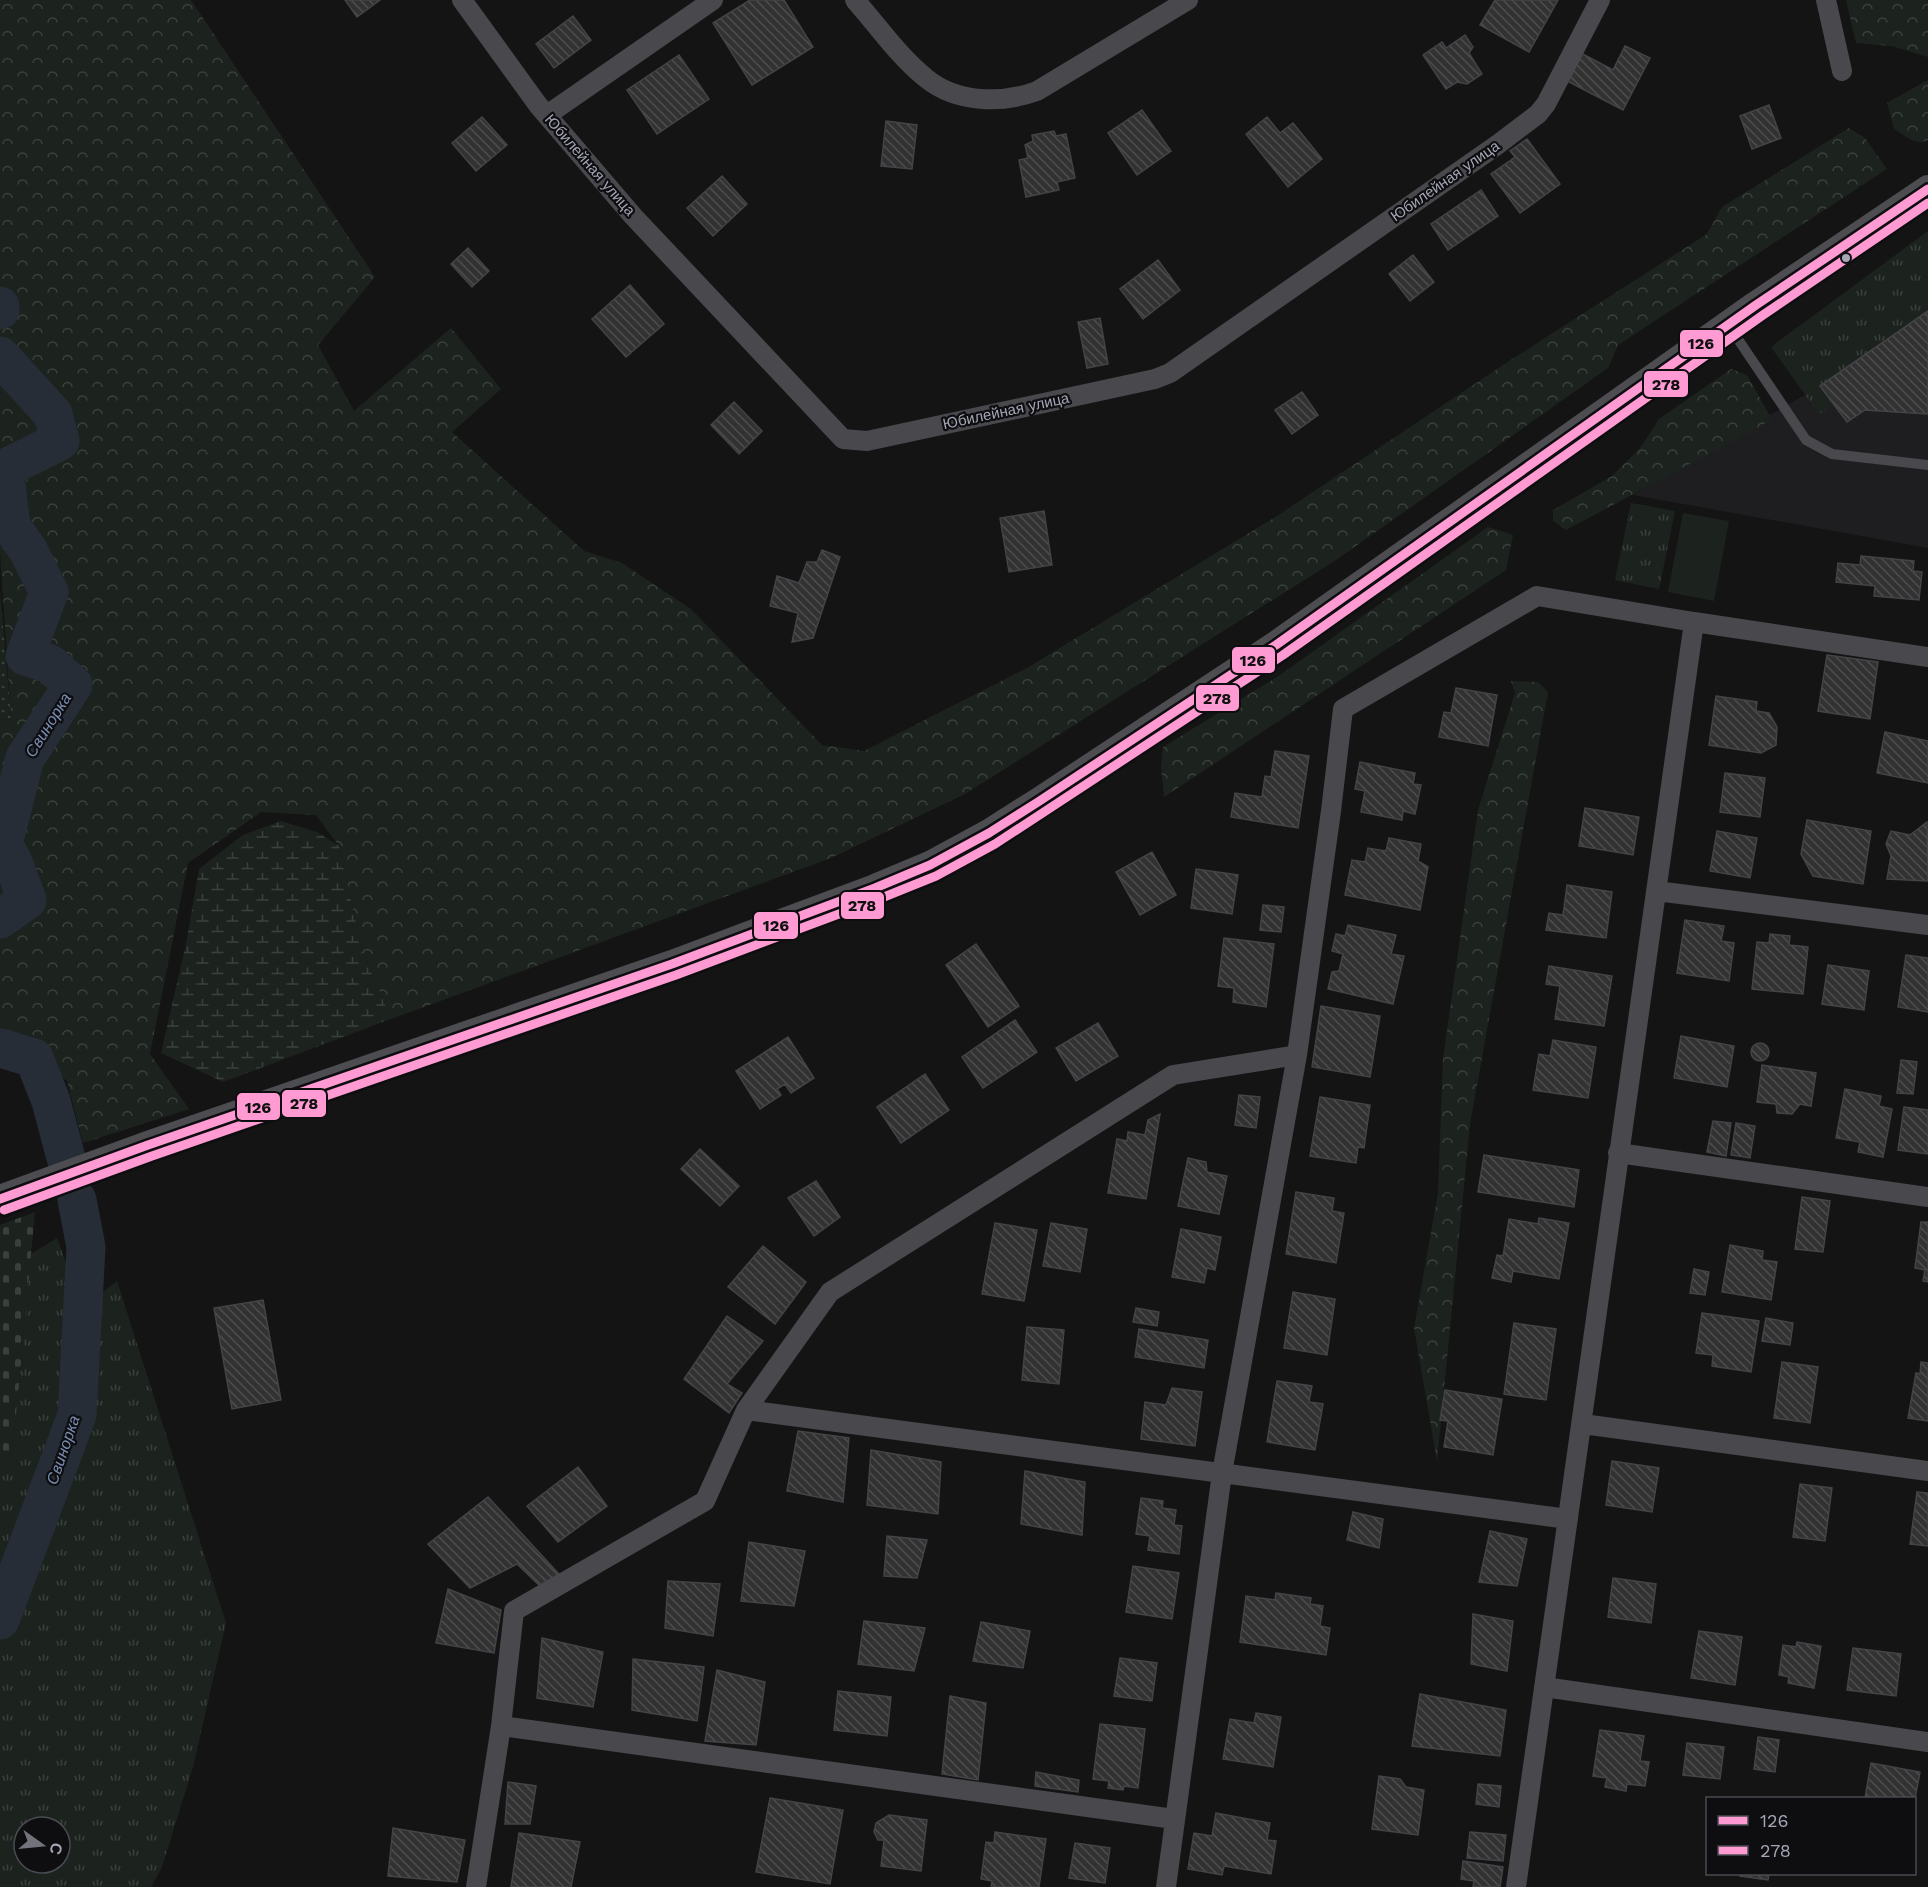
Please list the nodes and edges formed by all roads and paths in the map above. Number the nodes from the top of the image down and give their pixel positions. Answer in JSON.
{"nodes":[{"id":1,"x":462,"y":0,"type":"edge"},
{"id":2,"x":713,"y":0,"type":"edge"},
{"id":3,"x":855,"y":0,"type":"edge"},
{"id":4,"x":1188,"y":0,"type":"edge"},
{"id":5,"x":1600,"y":0,"type":"edge"},
{"id":6,"x":1826,"y":0,"type":"edge"},
{"id":7,"x":1842,"y":71,"type":"dead end"},
{"id":8,"x":547,"y":115,"type":"junction"},
{"id":9,"x":1928,"y":189,"type":"edge"},
{"id":10,"x":1728,"y":325,"type":"junction"},
{"id":11,"x":1928,"y":465,"type":"edge"},
{"id":12,"x":1694,"y":622,"type":"junction"},
{"id":13,"x":1928,"y":657,"type":"edge"},
{"id":14,"x":1656,"y":891,"type":"junction"},
{"id":15,"x":1928,"y":925,"type":"edge"},
{"id":16,"x":1298,"y":1055,"type":"junction"},
{"id":17,"x":1618,"y":1153,"type":"junction"},
{"id":18,"x":1928,"y":1197,"type":"edge"},
{"id":19,"x":0,"y":1199,"type":"edge"},
{"id":20,"x":746,"y":1410,"type":"junction"},
{"id":21,"x":1582,"y":1424,"type":"junction"},
{"id":22,"x":1928,"y":1472,"type":"edge"},
{"id":23,"x":1222,"y":1473,"type":"junction"},
{"id":24,"x":1568,"y":1519,"type":"junction"},
{"id":25,"x":1544,"y":1687,"type":"junction"},
{"id":26,"x":501,"y":1726,"type":"junction"},
{"id":27,"x":1928,"y":1742,"type":"edge"},
{"id":28,"x":1174,"y":1819,"type":"junction"},
{"id":29,"x":476,"y":1887,"type":"edge"},
{"id":30,"x":1166,"y":1887,"type":"edge"},
{"id":31,"x":1516,"y":1887,"type":"edge"}],
"edges":[{"from":1,"to":8,"type":"street","name":"Юбилейная улица"},
{"from":2,"to":8,"type":"street"},
{"from":3,"to":4,"type":"street"},
{"from":5,"to":8,"type":"street","name":"Юбилейная улица"},
{"from":6,"to":7,"type":"street"},
{"from":9,"to":10,"type":"main road"},
{"from":10,"to":11,"type":"lane"},
{"from":10,"to":19,"type":"main road"},
{"from":12,"to":13,"type":"street"},
{"from":12,"to":14,"type":"street"},
{"from":12,"to":16,"type":"street"},
{"from":14,"to":15,"type":"street"},
{"from":14,"to":17,"type":"street"},
{"from":16,"to":20,"type":"street"},
{"from":16,"to":23,"type":"street"},
{"from":17,"to":18,"type":"street"},
{"from":17,"to":21,"type":"street"},
{"from":20,"to":23,"type":"street"},
{"from":20,"to":26,"type":"street"},
{"from":21,"to":22,"type":"street"},
{"from":21,"to":24,"type":"street"},
{"from":23,"to":24,"type":"street"},
{"from":23,"to":28,"type":"street"},
{"from":24,"to":25,"type":"street"},
{"from":25,"to":27,"type":"street"},
{"from":25,"to":31,"type":"street"},
{"from":26,"to":28,"type":"street"},
{"from":26,"to":29,"type":"street"},
{"from":28,"to":30,"type":"street"}]}
